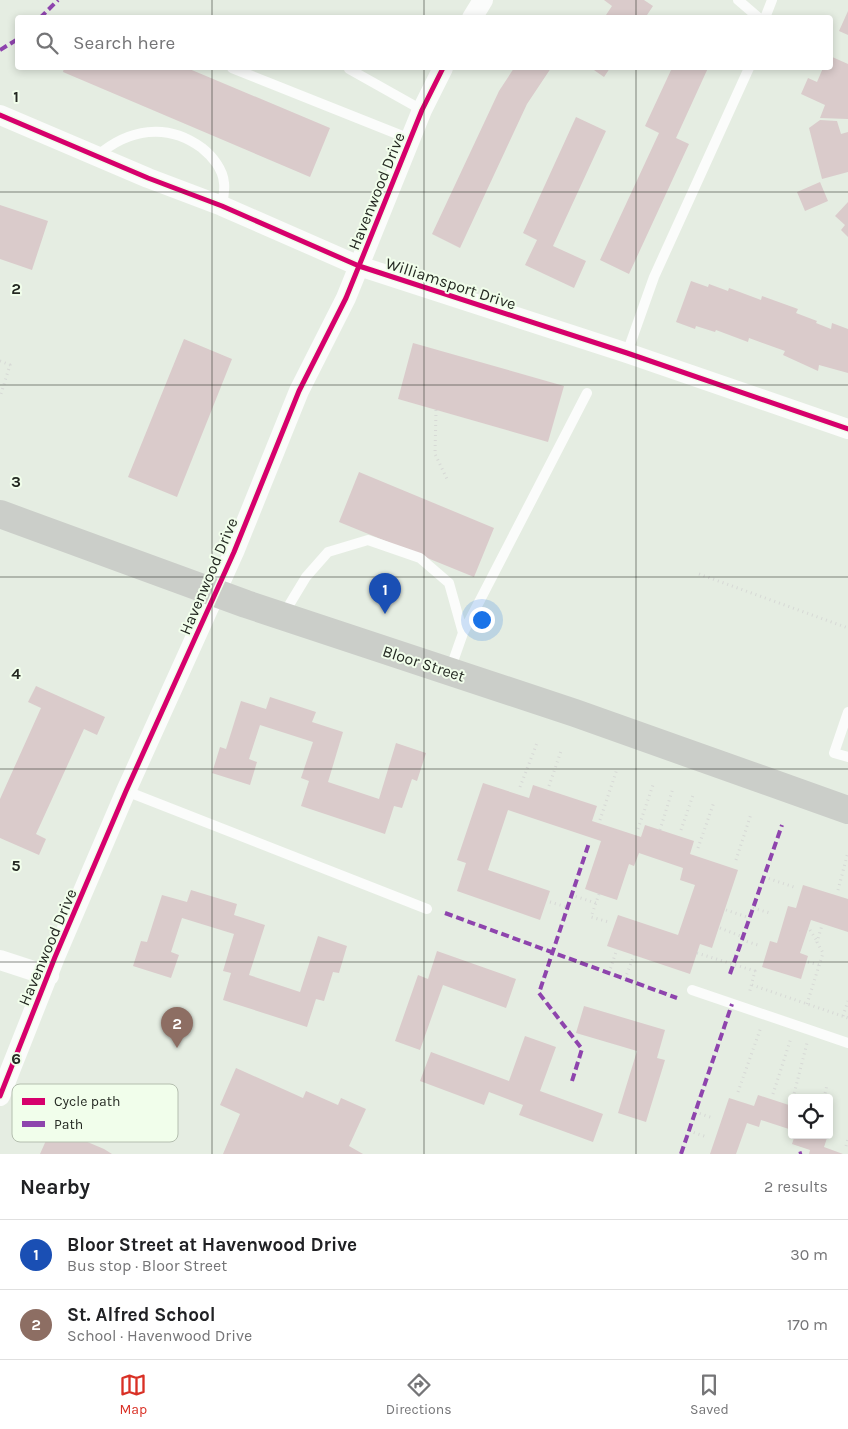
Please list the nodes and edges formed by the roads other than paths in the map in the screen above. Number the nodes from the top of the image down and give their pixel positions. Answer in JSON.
{"nodes":[{"id":1,"x":483,"y":0,"type":"edge"},
{"id":2,"x":738,"y":0,"type":"edge"},
{"id":3,"x":772,"y":0,"type":"edge"},
{"id":4,"x":474,"y":15,"type":"edge"},
{"id":5,"x":756,"y":15,"type":"edge"},
{"id":6,"x":766,"y":15,"type":"edge"},
{"id":7,"x":237,"y":70,"type":"edge"},
{"id":8,"x":351,"y":70,"type":"edge"},
{"id":9,"x":442,"y":70,"type":"edge"},
{"id":10,"x":748,"y":70,"type":"edge"},
{"id":11,"x":422,"y":110,"type":"junction"},
{"id":12,"x":0,"y":115,"type":"edge"},
{"id":13,"x":410,"y":139,"type":"junction"},
{"id":14,"x":96,"y":156,"type":"junction"},
{"id":15,"x":222,"y":206,"type":"junction"},
{"id":16,"x":359,"y":266,"type":"junction"},
{"id":17,"x":627,"y":353,"type":"junction"},
{"id":18,"x":587,"y":393,"type":"dead end"},
{"id":19,"x":848,"y":429,"type":"edge"},
{"id":20,"x":0,"y":514,"type":"edge"},
{"id":21,"x":216,"y":593,"type":"junction"},
{"id":22,"x":283,"y":615,"type":"junction"},
{"id":23,"x":463,"y":633,"type":"junction"},
{"id":24,"x":449,"y":671,"type":"junction"},
{"id":25,"x":848,"y":712,"type":"edge"},
{"id":26,"x":848,"y":757,"type":"edge"},
{"id":27,"x":126,"y":792,"type":"junction"},
{"id":28,"x":848,"y":810,"type":"edge"},
{"id":29,"x":427,"y":909,"type":"dead end"},
{"id":30,"x":0,"y":960,"type":"edge"},
{"id":31,"x":50,"y":976,"type":"junction"},
{"id":32,"x":692,"y":990,"type":"dead end"},
{"id":33,"x":848,"y":1043,"type":"edge"},
{"id":34,"x":0,"y":1096,"type":"edge"}],
"edges":[{"from":1,"to":4,"type":"street"},
{"from":2,"to":5,"type":"lane"},
{"from":3,"to":6,"type":"lane"},
{"from":7,"to":13,"type":"lane"},
{"from":8,"to":11,"type":"lane"},
{"from":9,"to":11,"type":"street","name":"Havenwood Drive"},
{"from":10,"to":17,"type":"lane"},
{"from":11,"to":13,"type":"street","name":"Havenwood Drive"},
{"from":12,"to":14,"type":"street","name":"Williamsport Drive"},
{"from":13,"to":16,"type":"street","name":"Havenwood Drive"},
{"from":14,"to":15,"type":"street","name":"Williamsport Drive"},
{"from":14,"to":15,"type":"lane"},
{"from":15,"to":16,"type":"street","name":"Williamsport Drive"},
{"from":16,"to":17,"type":"street","name":"Williamsport Drive"},
{"from":16,"to":21,"type":"street","name":"Havenwood Drive"},
{"from":17,"to":19,"type":"street","name":"Williamsport Drive"},
{"from":18,"to":23,"type":"lane"},
{"from":20,"to":21,"type":"main road","name":"Bloor Street"},
{"from":21,"to":22,"type":"main road","name":"Bloor Street"},
{"from":21,"to":27,"type":"street","name":"Havenwood Drive"},
{"from":22,"to":23,"type":"lane"},
{"from":22,"to":24,"type":"main road","name":"Bloor Street"},
{"from":23,"to":24,"type":"lane"},
{"from":24,"to":28,"type":"main road","name":"Bloor Street"},
{"from":25,"to":26,"type":"lane"},
{"from":27,"to":29,"type":"lane"},
{"from":27,"to":31,"type":"street","name":"Havenwood Drive"},
{"from":30,"to":31,"type":"street"},
{"from":31,"to":34,"type":"street","name":"Havenwood Drive"},
{"from":32,"to":33,"type":"lane"}]}
